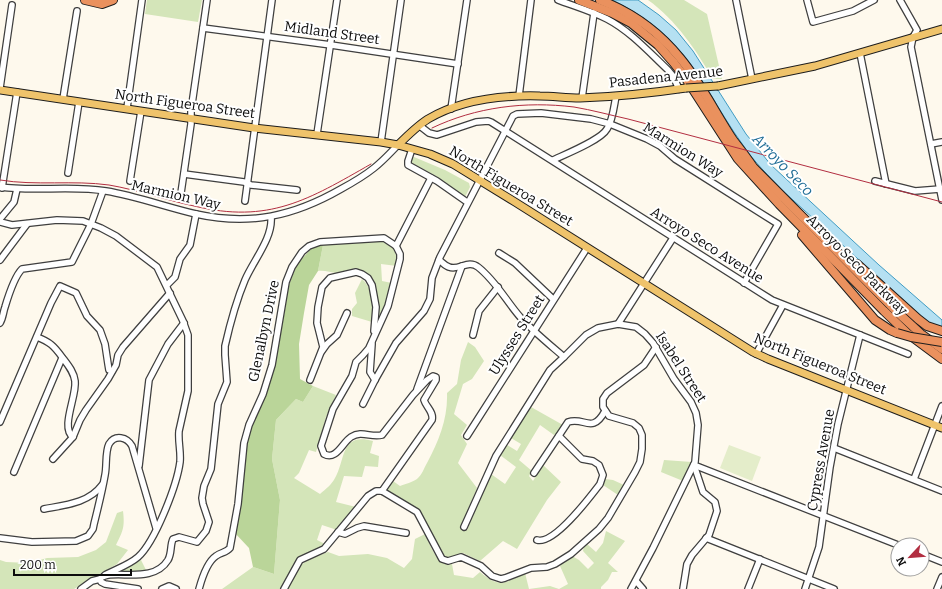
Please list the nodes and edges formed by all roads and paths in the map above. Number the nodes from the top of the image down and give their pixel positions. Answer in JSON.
{"nodes":[{"id":1,"x":85,"y":0,"type":"edge"},
{"id":2,"x":102,"y":0,"type":"edge"},
{"id":3,"x":110,"y":0,"type":"edge"},
{"id":4,"x":113,"y":0,"type":"edge"},
{"id":5,"x":142,"y":0,"type":"edge"},
{"id":6,"x":207,"y":0,"type":"edge"},
{"id":7,"x":272,"y":0,"type":"edge"},
{"id":8,"x":338,"y":0,"type":"edge"},
{"id":9,"x":401,"y":0,"type":"edge"},
{"id":10,"x":467,"y":0,"type":"edge"},
{"id":11,"x":531,"y":0,"type":"edge"},
{"id":12,"x":558,"y":0,"type":"edge"},
{"id":13,"x":578,"y":0,"type":"edge"},
{"id":14,"x":600,"y":0,"type":"edge"},
{"id":15,"x":736,"y":0,"type":"edge"},
{"id":16,"x":807,"y":0,"type":"edge"},
{"id":17,"x":874,"y":0,"type":"edge"},
{"id":18,"x":900,"y":0,"type":"edge"},
{"id":19,"x":12,"y":5,"type":"dead end"},
{"id":20,"x":76,"y":11,"type":"dead end"},
{"id":21,"x":594,"y":13,"type":"junction"},
{"id":22,"x":203,"y":28,"type":"junction"},
{"id":23,"x":942,"y":29,"type":"edge"},
{"id":24,"x":266,"y":36,"type":"junction"},
{"id":25,"x":913,"y":37,"type":"junction"},
{"id":26,"x":331,"y":45,"type":"junction"},
{"id":27,"x":860,"y":53,"type":"junction"},
{"id":28,"x":393,"y":54,"type":"junction"},
{"id":29,"x":458,"y":64,"type":"junction"},
{"id":30,"x":752,"y":79,"type":"junction"},
{"id":31,"x":0,"y":89,"type":"edge"},
{"id":32,"x":682,"y":89,"type":"junction"},
{"id":33,"x":17,"y":92,"type":"junction"},
{"id":34,"x":519,"y":96,"type":"junction"},
{"id":35,"x":616,"y":96,"type":"junction"},
{"id":36,"x":582,"y":98,"type":"junction"},
{"id":37,"x":63,"y":99,"type":"junction"},
{"id":38,"x":78,"y":102,"type":"junction"},
{"id":39,"x":127,"y":108,"type":"junction"},
{"id":40,"x":451,"y":108,"type":"junction"},
{"id":41,"x":141,"y":111,"type":"junction"},
{"id":42,"x":191,"y":118,"type":"junction"},
{"id":43,"x":610,"y":124,"type":"junction"},
{"id":44,"x":420,"y":126,"type":"junction"},
{"id":45,"x":254,"y":128,"type":"junction"},
{"id":46,"x":505,"y":131,"type":"junction"},
{"id":47,"x":317,"y":134,"type":"junction"},
{"id":48,"x":380,"y":142,"type":"junction"},
{"id":49,"x":942,"y":142,"type":"edge"},
{"id":50,"x":931,"y":144,"type":"junction"},
{"id":51,"x":398,"y":145,"type":"junction"},
{"id":52,"x":412,"y":149,"type":"junction"},
{"id":53,"x":553,"y":160,"type":"junction"},
{"id":54,"x":68,"y":173,"type":"dead end"},
{"id":55,"x":184,"y":174,"type":"junction"},
{"id":56,"x":432,"y":178,"type":"junction"},
{"id":57,"x":479,"y":180,"type":"junction"},
{"id":58,"x":130,"y":181,"type":"dead end"},
{"id":59,"x":874,"y":181,"type":"dead end"},
{"id":60,"x":248,"y":184,"type":"junction"},
{"id":61,"x":886,"y":184,"type":"junction"},
{"id":62,"x":1,"y":188,"type":"edge"},
{"id":63,"x":17,"y":189,"type":"junction"},
{"id":64,"x":940,"y":189,"type":"junction"},
{"id":65,"x":103,"y":190,"type":"junction"},
{"id":66,"x":297,"y":190,"type":"dead end"},
{"id":67,"x":181,"y":193,"type":"dead end"},
{"id":68,"x":942,"y":198,"type":"edge"},
{"id":69,"x":245,"y":201,"type":"dead end"},
{"id":70,"x":467,"y":202,"type":"junction"},
{"id":71,"x":791,"y":205,"type":"junction"},
{"id":72,"x":196,"y":214,"type":"junction"},
{"id":73,"x":271,"y":217,"type":"junction"},
{"id":74,"x":792,"y":217,"type":"junction"},
{"id":75,"x":0,"y":219,"type":"edge"},
{"id":76,"x":0,"y":222,"type":"edge"},
{"id":77,"x":27,"y":224,"type":"junction"},
{"id":78,"x":92,"y":224,"type":"junction"},
{"id":79,"x":673,"y":238,"type":"junction"},
{"id":80,"x":396,"y":246,"type":"junction"},
{"id":81,"x":587,"y":248,"type":"junction"},
{"id":82,"x":499,"y":253,"type":"dead end"},
{"id":83,"x":0,"y":260,"type":"edge"},
{"id":84,"x":439,"y":260,"type":"junction"},
{"id":85,"x":462,"y":266,"type":"junction"},
{"id":86,"x":744,"y":283,"type":"junction"},
{"id":87,"x":643,"y":284,"type":"junction"},
{"id":88,"x":166,"y":285,"type":"junction"},
{"id":89,"x":498,"y":287,"type":"junction"},
{"id":90,"x":170,"y":293,"type":"junction"},
{"id":91,"x":553,"y":300,"type":"junction"},
{"id":92,"x":783,"y":305,"type":"junction"},
{"id":93,"x":347,"y":313,"type":"dead end"},
{"id":94,"x":0,"y":323,"type":"edge"},
{"id":95,"x":184,"y":323,"type":"junction"},
{"id":96,"x":618,"y":324,"type":"junction"},
{"id":97,"x":534,"y":331,"type":"junction"},
{"id":98,"x":942,"y":331,"type":"edge"},
{"id":99,"x":473,"y":335,"type":"dead end"},
{"id":100,"x":860,"y":335,"type":"junction"},
{"id":101,"x":37,"y":337,"type":"junction"},
{"id":102,"x":372,"y":340,"type":"junction"},
{"id":103,"x":942,"y":342,"type":"edge"},
{"id":104,"x":656,"y":347,"type":"junction"},
{"id":105,"x":942,"y":349,"type":"edge"},
{"id":106,"x":322,"y":351,"type":"junction"},
{"id":107,"x":756,"y":354,"type":"junction"},
{"id":108,"x":908,"y":354,"type":"dead end"},
{"id":109,"x":564,"y":357,"type":"junction"},
{"id":110,"x":62,"y":358,"type":"junction"},
{"id":111,"x":942,"y":359,"type":"edge"},
{"id":112,"x":112,"y":371,"type":"junction"},
{"id":113,"x":310,"y":380,"type":"dead end"},
{"id":114,"x":375,"y":380,"type":"junction"},
{"id":115,"x":847,"y":390,"type":"junction"},
{"id":116,"x":416,"y":391,"type":"junction"},
{"id":117,"x":363,"y":404,"type":"dead end"},
{"id":118,"x":942,"y":406,"type":"edge"},
{"id":119,"x":605,"y":412,"type":"junction"},
{"id":120,"x":0,"y":422,"type":"edge"},
{"id":121,"x":935,"y":425,"type":"junction"},
{"id":122,"x":942,"y":428,"type":"edge"},
{"id":123,"x":467,"y":436,"type":"dead end"},
{"id":124,"x":559,"y":436,"type":"junction"},
{"id":125,"x":73,"y":437,"type":"junction"},
{"id":126,"x":834,"y":448,"type":"junction"},
{"id":127,"x":54,"y":460,"type":"dead end"},
{"id":128,"x":694,"y":464,"type":"junction"},
{"id":129,"x":14,"y":472,"type":"dead end"},
{"id":130,"x":140,"y":474,"type":"junction"},
{"id":131,"x":534,"y":474,"type":"dead end"},
{"id":132,"x":914,"y":479,"type":"junction"},
{"id":133,"x":103,"y":483,"type":"junction"},
{"id":134,"x":382,"y":491,"type":"junction"},
{"id":135,"x":942,"y":491,"type":"edge"},
{"id":136,"x":44,"y":509,"type":"dead end"},
{"id":137,"x":823,"y":516,"type":"junction"},
{"id":138,"x":464,"y":527,"type":"dead end"},
{"id":139,"x":156,"y":528,"type":"junction"},
{"id":140,"x":338,"y":532,"type":"junction"},
{"id":141,"x":406,"y":533,"type":"dead end"},
{"id":142,"x":0,"y":538,"type":"edge"},
{"id":143,"x":706,"y":538,"type":"junction"},
{"id":144,"x":537,"y":540,"type":"dead end"},
{"id":145,"x":890,"y":542,"type":"edge"},
{"id":146,"x":930,"y":557,"type":"edge"},
{"id":147,"x":760,"y":559,"type":"junction"},
{"id":148,"x":942,"y":562,"type":"edge"},
{"id":149,"x":105,"y":575,"type":"junction"},
{"id":150,"x":942,"y":577,"type":"edge"},
{"id":151,"x":100,"y":579,"type":"junction"},
{"id":152,"x":809,"y":579,"type":"junction"},
{"id":153,"x":636,"y":581,"type":"junction"},
{"id":154,"x":81,"y":589,"type":"edge"},
{"id":155,"x":138,"y":589,"type":"edge"},
{"id":156,"x":162,"y":589,"type":"edge"},
{"id":157,"x":176,"y":589,"type":"edge"},
{"id":158,"x":199,"y":589,"type":"edge"},
{"id":159,"x":284,"y":589,"type":"edge"},
{"id":160,"x":631,"y":589,"type":"edge"},
{"id":161,"x":643,"y":589,"type":"edge"},
{"id":162,"x":683,"y":589,"type":"edge"},
{"id":163,"x":748,"y":589,"type":"edge"},
{"id":164,"x":805,"y":589,"type":"edge"},
{"id":165,"x":834,"y":589,"type":"edge"},
{"id":166,"x":937,"y":589,"type":"edge"}],
"edges":[{"from":1,"to":4,"type":"highway"},
{"from":2,"to":3,"type":"highway"},
{"from":5,"to":39,"type":"street"},
{"from":6,"to":22,"type":"street"},
{"from":7,"to":24,"type":"street"},
{"from":8,"to":26,"type":"street"},
{"from":9,"to":28,"type":"street"},
{"from":10,"to":29,"type":"street"},
{"from":11,"to":34,"type":"street"},
{"from":12,"to":21,"type":"street"},
{"from":13,"to":74,"type":"highway","name":"Arroyo Seco Parkway"},
{"from":14,"to":71,"type":"highway","name":"Arroyo Seco Parkway"},
{"from":15,"to":30,"type":"street"},
{"from":16,"to":17,"type":"street"},
{"from":18,"to":25,"type":"street"},
{"from":19,"to":31,"type":"street"},
{"from":20,"to":37,"type":"street"},
{"from":21,"to":32,"type":"street"},
{"from":21,"to":36,"type":"street"},
{"from":22,"to":24,"type":"street","name":"Midland Street"},
{"from":22,"to":42,"type":"street"},
{"from":23,"to":25,"type":"main road","name":"Pasadena Avenue"},
{"from":24,"to":26,"type":"street","name":"Midland Street"},
{"from":24,"to":45,"type":"street"},
{"from":25,"to":27,"type":"main road","name":"Pasadena Avenue"},
{"from":25,"to":50,"type":"street"},
{"from":26,"to":28,"type":"street","name":"Midland Street"},
{"from":26,"to":47,"type":"street"},
{"from":27,"to":30,"type":"main road","name":"Pasadena Avenue"},
{"from":27,"to":61,"type":"street"},
{"from":28,"to":29,"type":"street","name":"Midland Street"},
{"from":28,"to":48,"type":"street"},
{"from":29,"to":40,"type":"street"},
{"from":30,"to":32,"type":"main road","name":"Pasadena Avenue","bridge":true},
{"from":31,"to":33,"type":"main road","name":"North Figueroa Street"},
{"from":32,"to":35,"type":"main road","name":"Pasadena Avenue"},
{"from":33,"to":37,"type":"main road","name":"North Figueroa Street"},
{"from":33,"to":62,"type":"street"},
{"from":34,"to":36,"type":"main road","name":"Pasadena Avenue"},
{"from":34,"to":40,"type":"main road","name":"Pasadena Avenue"},
{"from":35,"to":36,"type":"main road","name":"Pasadena Avenue"},
{"from":35,"to":43,"type":"street"},
{"from":37,"to":38,"type":"main road","name":"North Figueroa Street"},
{"from":38,"to":39,"type":"main road","name":"North Figueroa Street"},
{"from":38,"to":54,"type":"street"},
{"from":39,"to":41,"type":"main road","name":"North Figueroa Street"},
{"from":40,"to":44,"type":"main road","name":"Pasadena Avenue"},
{"from":41,"to":42,"type":"main road","name":"North Figueroa Street"},
{"from":41,"to":58,"type":"street"},
{"from":42,"to":45,"type":"main road","name":"North Figueroa Street"},
{"from":42,"to":55,"type":"street"},
{"from":43,"to":46,"type":"street","name":"Marmion Way"},
{"from":43,"to":53,"type":"street"},
{"from":43,"to":86,"type":"street","name":"Marmion Way"},
{"from":44,"to":46,"type":"street"},
{"from":44,"to":51,"type":"main road","name":"Pasadena Avenue"},
{"from":45,"to":47,"type":"main road","name":"North Figueroa Street"},
{"from":45,"to":60,"type":"street"},
{"from":46,"to":53,"type":"street","name":"Arroyo Seco Avenue"},
{"from":46,"to":57,"type":"street","name":"Marmion Way"},
{"from":47,"to":48,"type":"main road","name":"North Figueroa Street"},
{"from":48,"to":51,"type":"main road","name":"North Figueroa Street"},
{"from":49,"to":50,"type":"street"},
{"from":50,"to":64,"type":"street"},
{"from":51,"to":52,"type":"main road","name":"North Figueroa Street"},
{"from":51,"to":73,"type":"street","name":"Marmion Way"},
{"from":52,"to":56,"type":"street"},
{"from":52,"to":57,"type":"main road","name":"North Figueroa Street"},
{"from":53,"to":79,"type":"street","name":"Arroyo Seco Avenue"},
{"from":55,"to":60,"type":"street"},
{"from":55,"to":67,"type":"street"},
{"from":56,"to":70,"type":"street"},
{"from":56,"to":80,"type":"street"},
{"from":57,"to":70,"type":"street","name":"Marmion Way"},
{"from":57,"to":81,"type":"main road","name":"North Figueroa Street"},
{"from":59,"to":61,"type":"street"},
{"from":60,"to":66,"type":"street"},
{"from":60,"to":69,"type":"street"},
{"from":61,"to":64,"type":"street"},
{"from":62,"to":63,"type":"street","name":"Marmion Way"},
{"from":63,"to":65,"type":"street","name":"Marmion Way"},
{"from":63,"to":75,"type":"street"},
{"from":64,"to":68,"type":"street"},
{"from":65,"to":72,"type":"street","name":"Marmion Way"},
{"from":65,"to":78,"type":"street"},
{"from":70,"to":84,"type":"street","name":"Marmion Way"},
{"from":71,"to":98,"type":"highway"},
{"from":71,"to":105,"type":"highway","name":"Arroyo Seco Parkway"},
{"from":72,"to":73,"type":"street","name":"Marmion Way"},
{"from":72,"to":88,"type":"street"},
{"from":73,"to":149,"type":"street"},
{"from":74,"to":103,"type":"highway","bridge":true},
{"from":74,"to":111,"type":"highway","name":"Arroyo Seco Parkway"},
{"from":76,"to":77,"type":"street"},
{"from":77,"to":78,"type":"street"},
{"from":77,"to":83,"type":"street"},
{"from":78,"to":88,"type":"street"},
{"from":78,"to":94,"type":"street"},
{"from":79,"to":86,"type":"street","name":"Arroyo Seco Avenue"},
{"from":79,"to":87,"type":"street"},
{"from":80,"to":102,"type":"street"},
{"from":80,"to":158,"type":"street","name":"Glenalbyn Drive"},
{"from":81,"to":87,"type":"main road","name":"North Figueroa Street"},
{"from":81,"to":91,"type":"street","name":"Ulysses Street"},
{"from":82,"to":91,"type":"street"},
{"from":84,"to":85,"type":"street"},
{"from":84,"to":114,"type":"street","name":"Marmion Way"},
{"from":85,"to":89,"type":"street"},
{"from":85,"to":116,"type":"street"},
{"from":86,"to":92,"type":"street","name":"Arroyo Seco Avenue"},
{"from":87,"to":96,"type":"street"},
{"from":87,"to":107,"type":"main road","name":"North Figueroa Street"},
{"from":88,"to":90,"type":"street"},
{"from":89,"to":97,"type":"street"},
{"from":89,"to":99,"type":"street"},
{"from":90,"to":95,"type":"street"},
{"from":90,"to":112,"type":"street"},
{"from":91,"to":97,"type":"street","name":"Ulysses Street"},
{"from":92,"to":100,"type":"street","name":"Arroyo Seco Avenue"},
{"from":92,"to":107,"type":"street"},
{"from":93,"to":106,"type":"street"},
{"from":95,"to":130,"type":"street"},
{"from":95,"to":139,"type":"street"},
{"from":96,"to":104,"type":"street","name":"Isabel Street"},
{"from":96,"to":109,"type":"street","name":"Isabel Street"},
{"from":97,"to":109,"type":"street"},
{"from":97,"to":123,"type":"street","name":"Ulysses Street"},
{"from":100,"to":108,"type":"street","name":"Arroyo Seco Avenue"},
{"from":100,"to":115,"type":"street","name":"Cypress Avenue"},
{"from":101,"to":110,"type":"street"},
{"from":101,"to":112,"type":"street"},
{"from":101,"to":120,"type":"street"},
{"from":102,"to":106,"type":"street"},
{"from":102,"to":114,"type":"street"},
{"from":102,"to":116,"type":"street"},
{"from":104,"to":119,"type":"street"},
{"from":104,"to":128,"type":"street","name":"Isabel Street"},
{"from":106,"to":113,"type":"street"},
{"from":107,"to":115,"type":"main road","name":"North Figueroa Street"},
{"from":109,"to":138,"type":"street","name":"Isabel Street"},
{"from":110,"to":125,"type":"street"},
{"from":110,"to":129,"type":"street"},
{"from":112,"to":125,"type":"street"},
{"from":114,"to":117,"type":"street","name":"Marmion Way"},
{"from":115,"to":121,"type":"main road","name":"North Figueroa Street"},
{"from":115,"to":126,"type":"street","name":"Cypress Avenue"},
{"from":116,"to":134,"type":"street"},
{"from":118,"to":121,"type":"street"},
{"from":119,"to":124,"type":"street"},
{"from":119,"to":134,"type":"street"},
{"from":121,"to":122,"type":"main road","name":"North Figueroa Street"},
{"from":121,"to":132,"type":"street"},
{"from":124,"to":131,"type":"street"},
{"from":124,"to":144,"type":"street"},
{"from":125,"to":127,"type":"street"},
{"from":126,"to":132,"type":"street"},
{"from":126,"to":137,"type":"street","name":"Cypress Avenue"},
{"from":128,"to":137,"type":"street"},
{"from":128,"to":143,"type":"street"},
{"from":128,"to":153,"type":"street","name":"Isabel Street"},
{"from":130,"to":133,"type":"street"},
{"from":130,"to":139,"type":"street"},
{"from":132,"to":135,"type":"street"},
{"from":133,"to":136,"type":"street"},
{"from":133,"to":142,"type":"street"},
{"from":134,"to":140,"type":"street"},
{"from":137,"to":145,"type":"street"},
{"from":137,"to":152,"type":"street","name":"Cypress Avenue"},
{"from":139,"to":149,"type":"street"},
{"from":140,"to":141,"type":"street"},
{"from":140,"to":159,"type":"street"},
{"from":143,"to":147,"type":"street"},
{"from":143,"to":162,"type":"street"},
{"from":146,"to":148,"type":"street"},
{"from":147,"to":152,"type":"street"},
{"from":147,"to":163,"type":"street"},
{"from":149,"to":151,"type":"street"},
{"from":150,"to":166,"type":"street"},
{"from":151,"to":154,"type":"street"},
{"from":151,"to":155,"type":"street"},
{"from":152,"to":164,"type":"street","name":"Cypress Avenue"},
{"from":152,"to":165,"type":"street"},
{"from":153,"to":160,"type":"street","name":"Isabel Street"},
{"from":153,"to":161,"type":"street"},
{"from":156,"to":157,"type":"street"}]}
